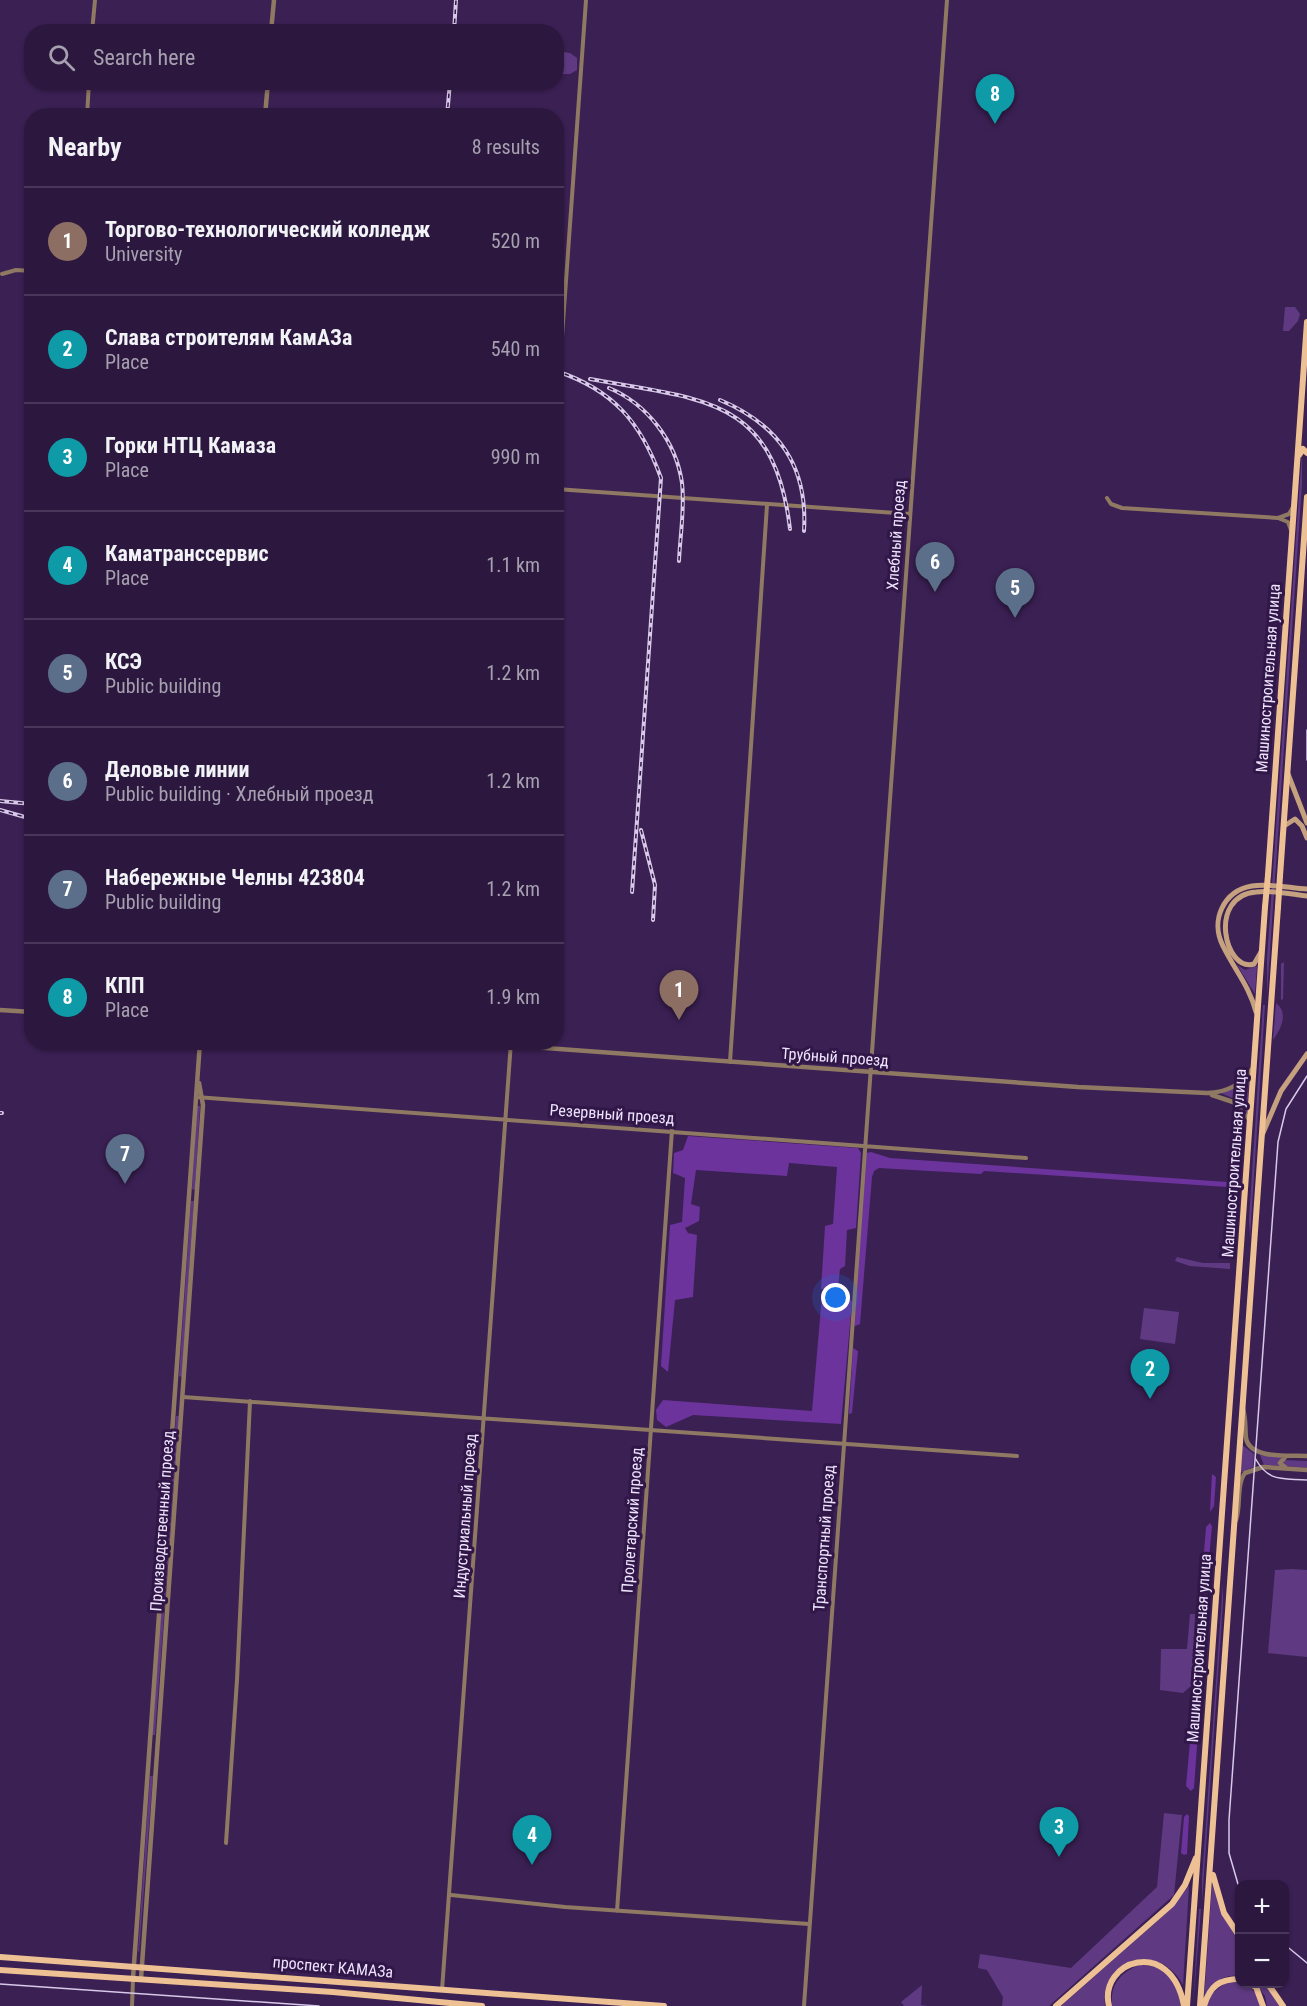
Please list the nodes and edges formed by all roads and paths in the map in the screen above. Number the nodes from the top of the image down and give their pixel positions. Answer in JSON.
{"nodes":[{"id":1,"x":94,"y":0,"type":"edge"},
{"id":2,"x":274,"y":0,"type":"edge"},
{"id":3,"x":586,"y":0,"type":"edge"},
{"id":4,"x":947,"y":0,"type":"edge"},
{"id":5,"x":92,"y":24,"type":"edge"},
{"id":6,"x":272,"y":24,"type":"edge"},
{"id":7,"x":89,"y":90,"type":"edge"},
{"id":8,"x":267,"y":90,"type":"edge"},
{"id":9,"x":87,"y":108,"type":"edge"},
{"id":10,"x":266,"y":108,"type":"edge"},
{"id":11,"x":24,"y":270,"type":"edge"},
{"id":12,"x":2,"y":274,"type":"dead end"},
{"id":13,"x":564,"y":309,"type":"edge"},
{"id":14,"x":1307,"y":322,"type":"edge"},
{"id":15,"x":1302,"y":417,"type":"junction"},
{"id":16,"x":1307,"y":425,"type":"edge"},
{"id":17,"x":1307,"y":453,"type":"edge"},
{"id":18,"x":1297,"y":462,"type":"junction"},
{"id":19,"x":564,"y":490,"type":"edge"},
{"id":20,"x":1307,"y":497,"type":"edge"},
{"id":21,"x":1107,"y":498,"type":"dead end"},
{"id":22,"x":1295,"y":504,"type":"junction"},
{"id":23,"x":766,"y":505,"type":"junction"},
{"id":24,"x":910,"y":514,"type":"junction"},
{"id":25,"x":1278,"y":518,"type":"junction"},
{"id":26,"x":1292,"y":532,"type":"junction"},
{"id":27,"x":1288,"y":773,"type":"junction"},
{"id":28,"x":1307,"y":823,"type":"edge"},
{"id":29,"x":1284,"y":828,"type":"junction"},
{"id":30,"x":1307,"y":838,"type":"edge"},
{"id":31,"x":1306,"y":889,"type":"edge"},
{"id":32,"x":1307,"y":896,"type":"edge"},
{"id":33,"x":1262,"y":951,"type":"junction"},
{"id":34,"x":1259,"y":996,"type":"junction"},
{"id":35,"x":1272,"y":997,"type":"junction"},
{"id":36,"x":0,"y":1010,"type":"edge"},
{"id":37,"x":24,"y":1012,"type":"edge"},
{"id":38,"x":1257,"y":1019,"type":"junction"},
{"id":39,"x":564,"y":1048,"type":"edge"},
{"id":40,"x":200,"y":1050,"type":"edge"},
{"id":41,"x":511,"y":1050,"type":"edge"},
{"id":42,"x":1307,"y":1054,"type":"edge"},
{"id":43,"x":730,"y":1062,"type":"junction"},
{"id":44,"x":1254,"y":1067,"type":"junction"},
{"id":45,"x":870,"y":1072,"type":"junction"},
{"id":46,"x":1207,"y":1093,"type":"junction"},
{"id":47,"x":199,"y":1097,"type":"junction"},
{"id":48,"x":505,"y":1118,"type":"junction"},
{"id":49,"x":1250,"y":1120,"type":"junction"},
{"id":50,"x":672,"y":1130,"type":"junction"},
{"id":51,"x":1262,"y":1138,"type":"junction"},
{"id":52,"x":864,"y":1145,"type":"junction"},
{"id":53,"x":1026,"y":1158,"type":"dead end"},
{"id":54,"x":189,"y":1195,"type":"junction"},
{"id":55,"x":197,"y":1196,"type":"junction"},
{"id":56,"x":1240,"y":1255,"type":"junction"},
{"id":57,"x":1253,"y":1256,"type":"junction"},
{"id":58,"x":1238,"y":1295,"type":"junction"},
{"id":59,"x":1251,"y":1295,"type":"junction"},
{"id":60,"x":175,"y":1396,"type":"junction"},
{"id":61,"x":183,"y":1397,"type":"junction"},
{"id":62,"x":250,"y":1401,"type":"junction"},
{"id":63,"x":1243,"y":1407,"type":"junction"},
{"id":64,"x":484,"y":1419,"type":"junction"},
{"id":65,"x":651,"y":1431,"type":"junction"},
{"id":66,"x":843,"y":1443,"type":"junction"},
{"id":67,"x":1289,"y":1455,"type":"junction"},
{"id":68,"x":1017,"y":1456,"type":"dead end"},
{"id":69,"x":1307,"y":1456,"type":"edge"},
{"id":70,"x":1288,"y":1469,"type":"junction"},
{"id":71,"x":1307,"y":1470,"type":"edge"},
{"id":72,"x":1234,"y":1523,"type":"junction"},
{"id":73,"x":1232,"y":1552,"type":"junction"},
{"id":74,"x":1219,"y":1554,"type":"junction"},
{"id":75,"x":1216,"y":1592,"type":"junction"},
{"id":76,"x":1230,"y":1594,"type":"junction"},
{"id":77,"x":149,"y":1754,"type":"junction"},
{"id":78,"x":157,"y":1754,"type":"junction"},
{"id":79,"x":226,"y":1844,"type":"dead end"},
{"id":80,"x":1211,"y":1851,"type":"junction"},
{"id":81,"x":1198,"y":1852,"type":"junction"},
{"id":82,"x":451,"y":1895,"type":"junction"},
{"id":83,"x":617,"y":1911,"type":"junction"},
{"id":84,"x":809,"y":1924,"type":"junction"},
{"id":85,"x":1237,"y":1934,"type":"edge"},
{"id":86,"x":0,"y":1957,"type":"edge"},
{"id":87,"x":134,"y":1966,"type":"junction"},
{"id":88,"x":142,"y":1967,"type":"junction"},
{"id":89,"x":0,"y":1970,"type":"edge"},
{"id":90,"x":133,"y":1978,"type":"junction"},
{"id":91,"x":141,"y":1979,"type":"junction"},
{"id":92,"x":1235,"y":1979,"type":"edge"},
{"id":93,"x":335,"y":1980,"type":"junction"},
{"id":94,"x":365,"y":1982,"type":"junction"},
{"id":95,"x":1256,"y":1988,"type":"edge"},
{"id":96,"x":1271,"y":1988,"type":"edge"},
{"id":97,"x":442,"y":1990,"type":"junction"},
{"id":98,"x":133,"y":1991,"type":"junction"},
{"id":99,"x":333,"y":1992,"type":"junction"},
{"id":100,"x":359,"y":1994,"type":"junction"},
{"id":101,"x":132,"y":2006,"type":"edge"},
{"id":102,"x":482,"y":2006,"type":"edge"},
{"id":103,"x":664,"y":2006,"type":"edge"},
{"id":104,"x":804,"y":2006,"type":"edge"},
{"id":105,"x":1056,"y":2006,"type":"edge"},
{"id":106,"x":1109,"y":2006,"type":"edge"},
{"id":107,"x":1186,"y":2006,"type":"edge"},
{"id":108,"x":1202,"y":2006,"type":"edge"},
{"id":109,"x":1263,"y":2006,"type":"edge"},
{"id":110,"x":1282,"y":2006,"type":"edge"}],
"edges":[{"from":1,"to":5,"type":"street"},
{"from":2,"to":6,"type":"street"},
{"from":3,"to":13,"type":"street"},
{"from":4,"to":24,"type":"street","name":"Хлебный проезд"},
{"from":7,"to":9,"type":"street"},
{"from":8,"to":10,"type":"street"},
{"from":11,"to":12,"type":"street"},
{"from":14,"to":15,"type":"main road","name":"Машиностроительная улица"},
{"from":15,"to":16,"type":"main road"},
{"from":15,"to":18,"type":"main road","name":"Машиностроительная улица"},
{"from":17,"to":18,"type":"main road"},
{"from":18,"to":22,"type":"main road","name":"Машиностроительная улица"},
{"from":19,"to":23,"type":"street"},
{"from":20,"to":27,"type":"main road","name":"Машиностроительная улица"},
{"from":21,"to":25,"type":"street"},
{"from":22,"to":25,"type":"street"},
{"from":22,"to":26,"type":"main road","name":"Машиностроительная улица"},
{"from":23,"to":24,"type":"street"},
{"from":23,"to":43,"type":"street"},
{"from":24,"to":45,"type":"street","name":"Хлебный проезд"},
{"from":25,"to":26,"type":"street"},
{"from":26,"to":33,"type":"main road","name":"Машиностроительная улица","bridge":true},
{"from":27,"to":28,"type":"main road"},
{"from":27,"to":29,"type":"main road","name":"Машиностроительная улица"},
{"from":29,"to":30,"type":"main road"},
{"from":29,"to":35,"type":"main road","name":"Машиностроительная улица","bridge":true},
{"from":31,"to":38,"type":"main road"},
{"from":32,"to":33,"type":"main road"},
{"from":33,"to":34,"type":"main road","name":"Машиностроительная улица"},
{"from":34,"to":35,"type":"main road"},
{"from":34,"to":38,"type":"main road","name":"Машиностроительная улица"},
{"from":35,"to":51,"type":"main road","name":"Машиностроительная улица"},
{"from":36,"to":37,"type":"street"},
{"from":38,"to":44,"type":"main road","name":"Машиностроительная улица"},
{"from":39,"to":43,"type":"street","name":"Трубный проезд"},
{"from":40,"to":47,"type":"street","name":"Производственный проезд"},
{"from":41,"to":48,"type":"street","name":"Индустриальный проезд"},
{"from":42,"to":51,"type":"main road"},
{"from":43,"to":45,"type":"street","name":"Трубный проезд"},
{"from":44,"to":46,"type":"street"},
{"from":44,"to":49,"type":"main road","name":"Машиностроительная улица"},
{"from":45,"to":46,"type":"street","name":"Трубный проезд"},
{"from":45,"to":52,"type":"street","name":"Транспортный проезд"},
{"from":46,"to":49,"type":"street"},
{"from":47,"to":48,"type":"street","name":"Резервный проезд"},
{"from":47,"to":54,"type":"street","name":"Производственный проезд"},
{"from":47,"to":55,"type":"street","name":"Производственный проезд"},
{"from":48,"to":50,"type":"street","name":"Резервный проезд"},
{"from":48,"to":64,"type":"street","name":"Индустриальный проезд"},
{"from":49,"to":56,"type":"main road","name":"Машиностроительная улица"},
{"from":50,"to":52,"type":"street","name":"Резервный проезд"},
{"from":50,"to":65,"type":"street","name":"Пролетарский проезд"},
{"from":51,"to":57,"type":"main road","name":"Машиностроительная улица"},
{"from":52,"to":53,"type":"street","name":"Резервный проезд"},
{"from":52,"to":66,"type":"street","name":"Транспортный проезд"},
{"from":54,"to":55,"type":"street"},
{"from":54,"to":60,"type":"street","name":"Производственный проезд"},
{"from":55,"to":61,"type":"street","name":"Производственный проезд"},
{"from":56,"to":57,"type":"main road"},
{"from":56,"to":58,"type":"main road","name":"Машиностроительная улица"},
{"from":57,"to":59,"type":"main road","name":"Машиностроительная улица"},
{"from":58,"to":59,"type":"main road"},
{"from":58,"to":74,"type":"main road","name":"Машиностроительная улица"},
{"from":59,"to":63,"type":"main road","name":"Машиностроительная улица"},
{"from":60,"to":61,"type":"street"},
{"from":60,"to":77,"type":"street","name":"Производственный проезд"},
{"from":61,"to":62,"type":"street"},
{"from":61,"to":78,"type":"street","name":"Производственный проезд"},
{"from":62,"to":64,"type":"street"},
{"from":62,"to":79,"type":"street"},
{"from":63,"to":67,"type":"street"},
{"from":63,"to":72,"type":"main road","name":"Машиностроительная улица"},
{"from":64,"to":65,"type":"street"},
{"from":64,"to":82,"type":"street","name":"Индустриальный проезд"},
{"from":65,"to":66,"type":"street"},
{"from":65,"to":83,"type":"street","name":"Пролетарский проезд"},
{"from":66,"to":68,"type":"street"},
{"from":66,"to":84,"type":"street","name":"Транспортный проезд"},
{"from":67,"to":69,"type":"street"},
{"from":67,"to":70,"type":"street"},
{"from":70,"to":71,"type":"street"},
{"from":70,"to":72,"type":"street"},
{"from":72,"to":73,"type":"main road","name":"Машиностроительная улица"},
{"from":73,"to":74,"type":"main road"},
{"from":73,"to":76,"type":"main road","name":"Машиностроительная улица"},
{"from":74,"to":75,"type":"main road","name":"Машиностроительная улица"},
{"from":75,"to":76,"type":"main road"},
{"from":75,"to":81,"type":"main road","name":"Машиностроительная улица"},
{"from":76,"to":80,"type":"main road","name":"Машиностроительная улица"},
{"from":77,"to":78,"type":"street"},
{"from":77,"to":87,"type":"street","name":"Производственный проезд"},
{"from":78,"to":88,"type":"street","name":"Производственный проезд"},
{"from":80,"to":85,"type":"main road"},
{"from":80,"to":108,"type":"main road","name":"Машиностроительная улица"},
{"from":81,"to":105,"type":"main road"},
{"from":81,"to":107,"type":"main road","name":"Машиностроительная улица"},
{"from":82,"to":83,"type":"street"},
{"from":82,"to":97,"type":"street","name":"Индустриальный проезд"},
{"from":83,"to":84,"type":"street"},
{"from":84,"to":104,"type":"street","name":"Транспортный проезд"},
{"from":86,"to":87,"type":"main road","name":"проспект КАМАЗа"},
{"from":87,"to":88,"type":"main road","name":"проспект КАМАЗа"},
{"from":87,"to":90,"type":"street","name":"Производственный проезд"},
{"from":88,"to":91,"type":"street","name":"Производственный проезд"},
{"from":88,"to":93,"type":"main road","name":"проспект КАМАЗа"},
{"from":89,"to":90,"type":"main road","name":"проспект КАМАЗа"},
{"from":90,"to":91,"type":"main road","name":"проспект КАМАЗа"},
{"from":90,"to":98,"type":"street"},
{"from":91,"to":98,"type":"street"},
{"from":91,"to":99,"type":"main road","name":"проспект КАМАЗа"},
{"from":92,"to":108,"type":"main road"},
{"from":93,"to":94,"type":"main road","name":"проспект КАМАЗа"},
{"from":93,"to":99,"type":"main road"},
{"from":94,"to":97,"type":"main road","name":"проспект КАМАЗа"},
{"from":94,"to":100,"type":"main road"},
{"from":95,"to":109,"type":"main road"},
{"from":96,"to":110,"type":"main road"},
{"from":97,"to":103,"type":"main road","name":"проспект КАМАЗа"},
{"from":98,"to":101,"type":"street"},
{"from":99,"to":100,"type":"main road","name":"проспект КАМАЗа"},
{"from":100,"to":102,"type":"main road","name":"проспект КАМАЗа"},
{"from":106,"to":107,"type":"main road"}]}
